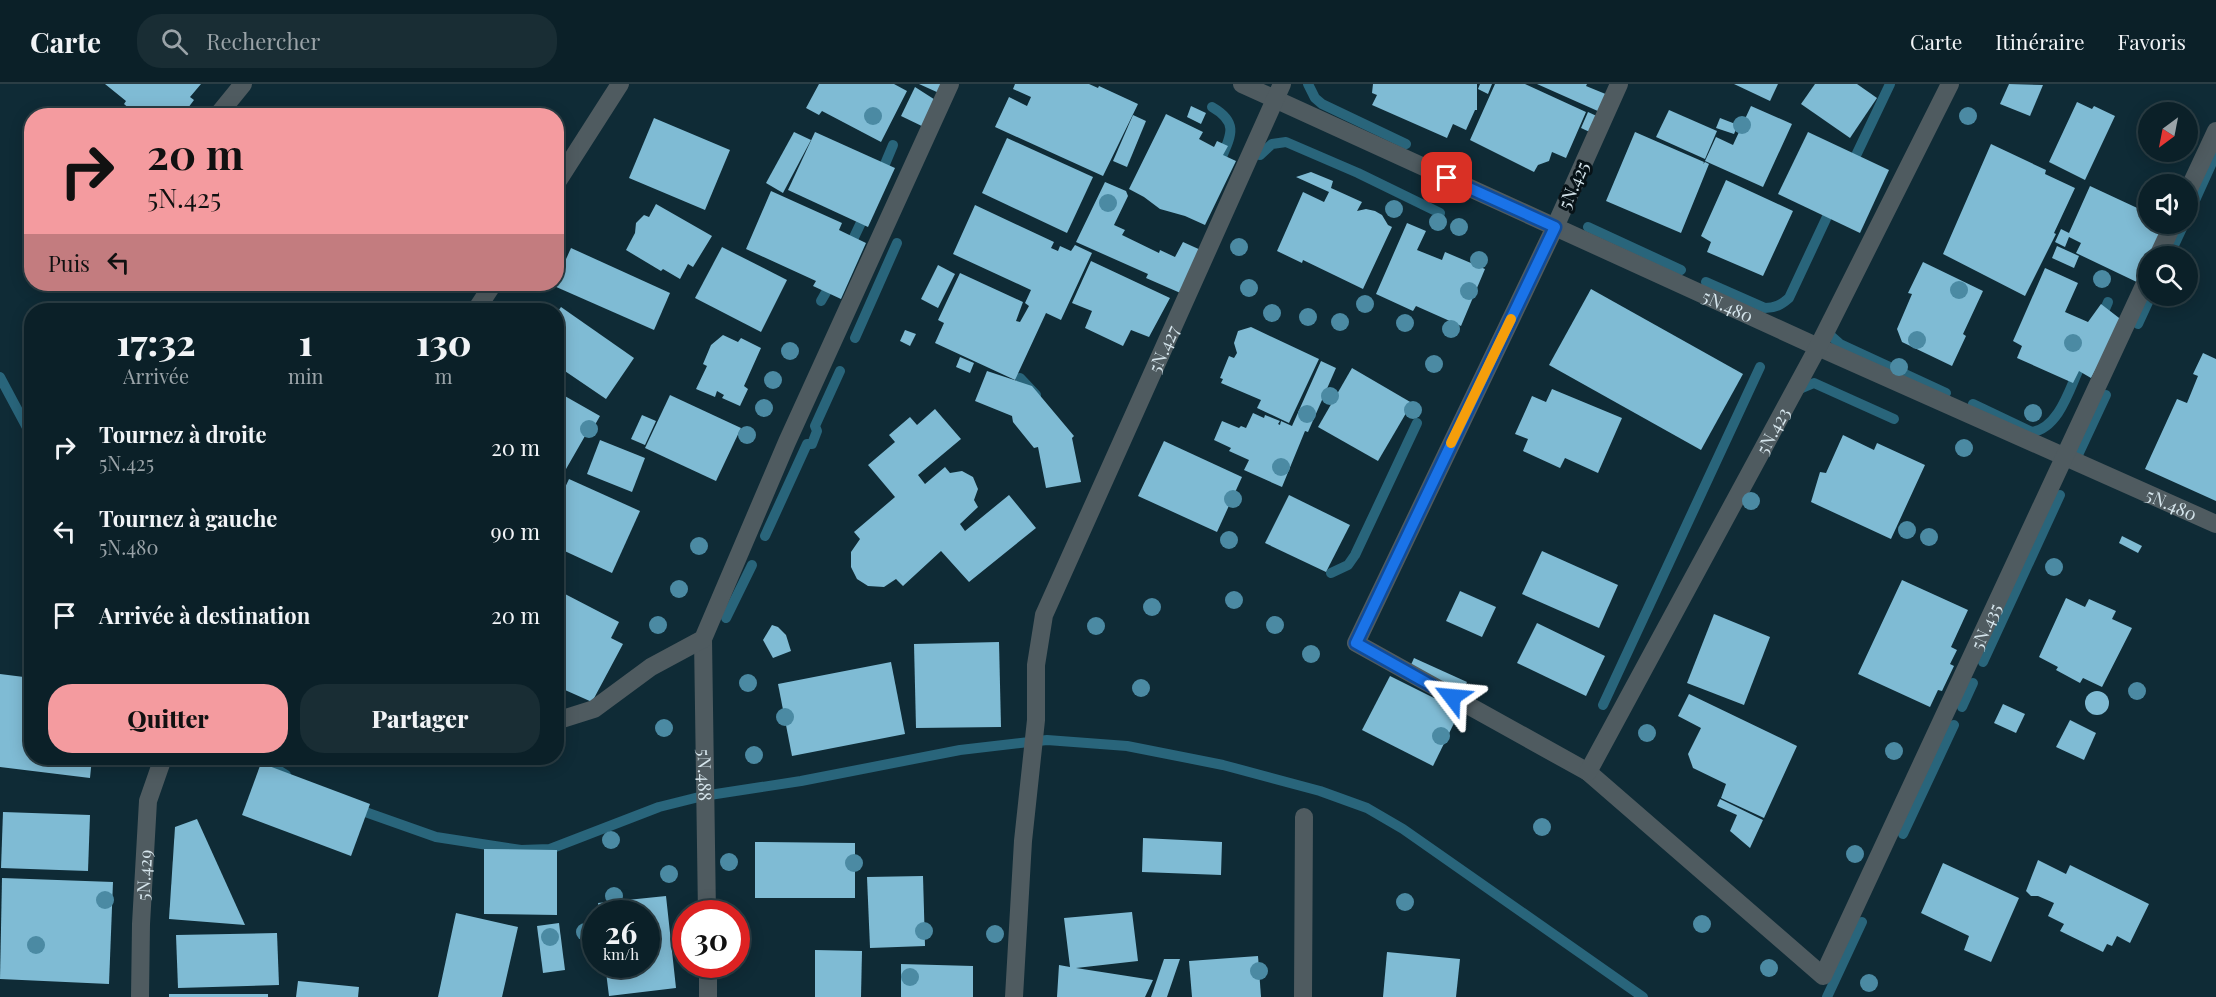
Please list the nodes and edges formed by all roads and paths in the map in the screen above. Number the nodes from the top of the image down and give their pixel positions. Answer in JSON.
{"nodes":[{"id":1,"x":243,"y":84,"type":"edge"},
{"id":2,"x":620,"y":84,"type":"edge"},
{"id":3,"x":950,"y":84,"type":"edge"},
{"id":4,"x":1242,"y":84,"type":"edge"},
{"id":5,"x":1619,"y":84,"type":"edge"},
{"id":6,"x":1950,"y":84,"type":"edge"},
{"id":7,"x":1278,"y":92,"type":"edge"},
{"id":8,"x":224,"y":108,"type":"edge"},
{"id":9,"x":2216,"y":131,"type":"edge"},
{"id":10,"x":564,"y":172,"type":"edge"},
{"id":11,"x":2196,"y":174,"type":"edge"},
{"id":12,"x":1555,"y":227,"type":"junction"},
{"id":13,"x":2138,"y":298,"type":"edge"},
{"id":14,"x":1818,"y":347,"type":"junction"},
{"id":15,"x":2064,"y":457,"type":"junction"},
{"id":16,"x":2216,"y":524,"type":"edge"},
{"id":17,"x":703,"y":639,"type":"junction"},
{"id":18,"x":564,"y":718,"type":"edge"},
{"id":19,"x":161,"y":765,"type":"edge"},
{"id":20,"x":1588,"y":772,"type":"junction"},
{"id":21,"x":1304,"y":817,"type":"dead end"},
{"id":22,"x":707,"y":900,"type":"edge"},
{"id":23,"x":708,"y":978,"type":"edge"},
{"id":24,"x":140,"y":997,"type":"edge"},
{"id":25,"x":708,"y":997,"type":"edge"},
{"id":26,"x":1014,"y":997,"type":"edge"},
{"id":27,"x":1303,"y":997,"type":"edge"}],
"edges":[{"from":1,"to":8,"type":"street"},
{"from":2,"to":10,"type":"street"},
{"from":3,"to":17,"type":"street"},
{"from":4,"to":7,"type":"street","name":"5N.480"},
{"from":5,"to":12,"type":"street","name":"5N.425"},
{"from":6,"to":14,"type":"street","name":"5N.423"},
{"from":7,"to":12,"type":"street","name":"5N.480"},
{"from":7,"to":26,"type":"street","name":"5N.427"},
{"from":9,"to":11,"type":"street"},
{"from":12,"to":14,"type":"street","name":"5N.480"},
{"from":12,"to":20,"type":"street","name":"5N.425"},
{"from":13,"to":15,"type":"street","name":"5N.435"},
{"from":14,"to":15,"type":"street","name":"5N.480"},
{"from":14,"to":20,"type":"street","name":"5N.423"},
{"from":15,"to":16,"type":"street","name":"5N.480"},
{"from":15,"to":20,"type":"street","name":"5N.435"},
{"from":17,"to":18,"type":"street"},
{"from":17,"to":22,"type":"street","name":"5N.488"},
{"from":19,"to":24,"type":"street","name":"5N.429"},
{"from":21,"to":27,"type":"street"},
{"from":23,"to":25,"type":"street"}]}
